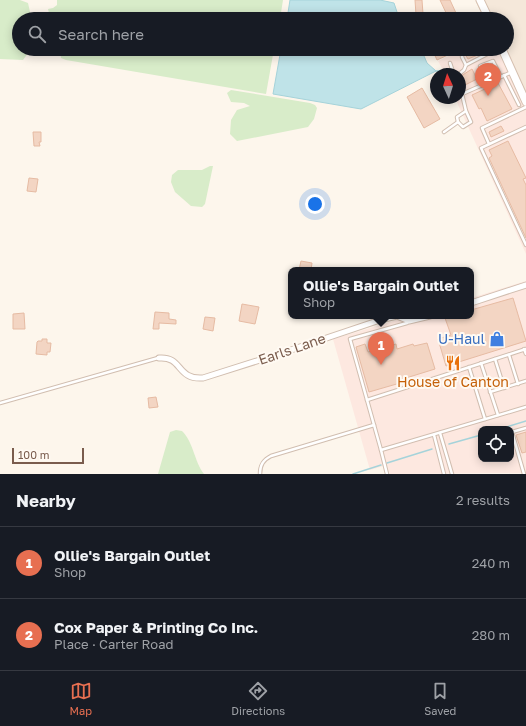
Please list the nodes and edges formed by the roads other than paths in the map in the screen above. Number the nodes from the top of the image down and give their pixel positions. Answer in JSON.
{"nodes":[{"id":1,"x":480,"y":0,"type":"edge"},
{"id":2,"x":486,"y":12,"type":"edge"},
{"id":3,"x":462,"y":56,"type":"edge"},
{"id":4,"x":483,"y":56,"type":"edge"},
{"id":5,"x":505,"y":56,"type":"edge"},
{"id":6,"x":450,"y":63,"type":"dead end"},
{"id":7,"x":466,"y":65,"type":"junction"},
{"id":8,"x":452,"y":68,"type":"edge"},
{"id":9,"x":465,"y":68,"type":"edge"},
{"id":10,"x":512,"y":72,"type":"junction"},
{"id":11,"x":502,"y":76,"type":"junction"},
{"id":12,"x":487,"y":83,"type":"junction"},
{"id":13,"x":466,"y":92,"type":"edge"},
{"id":14,"x":464,"y":104,"type":"edge"},
{"id":15,"x":522,"y":104,"type":"edge"},
{"id":16,"x":526,"y":107,"type":"edge"},
{"id":17,"x":466,"y":111,"type":"junction"},
{"id":18,"x":458,"y":122,"type":"junction"},
{"id":19,"x":526,"y":127,"type":"edge"},
{"id":20,"x":444,"y":132,"type":"dead end"},
{"id":21,"x":489,"y":144,"type":"junction"},
{"id":22,"x":526,"y":245,"type":"edge"},
{"id":23,"x":526,"y":285,"type":"edge"},
{"id":24,"x":474,"y":302,"type":"edge"},
{"id":25,"x":384,"y":319,"type":"edge"},
{"id":26,"x":404,"y":319,"type":"edge"},
{"id":27,"x":417,"y":319,"type":"edge"},
{"id":28,"x":409,"y":321,"type":"junction"},
{"id":29,"x":525,"y":349,"type":"edge"},
{"id":30,"x":508,"y":354,"type":"junction"},
{"id":31,"x":526,"y":354,"type":"edge"},
{"id":32,"x":159,"y":358,"type":"joint"},
{"id":33,"x":495,"y":359,"type":"junction"},
{"id":34,"x":482,"y":363,"type":"junction"},
{"id":35,"x":469,"y":367,"type":"junction"},
{"id":36,"x":526,"y":381,"type":"edge"},
{"id":37,"x":518,"y":384,"type":"junction"},
{"id":38,"x":504,"y":388,"type":"junction"},
{"id":39,"x":490,"y":392,"type":"junction"},
{"id":40,"x":367,"y":400,"type":"junction"},
{"id":41,"x":0,"y":403,"type":"edge"},
{"id":42,"x":526,"y":407,"type":"edge"},
{"id":43,"x":498,"y":415,"type":"junction"},
{"id":44,"x":485,"y":419,"type":"junction"},
{"id":45,"x":374,"y":425,"type":"junction"},
{"id":46,"x":526,"y":428,"type":"edge"},
{"id":47,"x":440,"y":433,"type":"junction"},
{"id":48,"x":434,"y":435,"type":"junction"},
{"id":49,"x":381,"y":450,"type":"junction"},
{"id":50,"x":526,"y":461,"type":"edge"},
{"id":51,"x":521,"y":464,"type":"junction"},
{"id":52,"x":260,"y":474,"type":"edge"},
{"id":53,"x":387,"y":474,"type":"edge"},
{"id":54,"x":444,"y":474,"type":"edge"},
{"id":55,"x":452,"y":474,"type":"edge"},
{"id":56,"x":524,"y":474,"type":"edge"}],
"edges":[{"from":1,"to":2,"type":"main road"},
{"from":3,"to":7,"type":"lane"},
{"from":4,"to":7,"type":"lane"},
{"from":5,"to":10,"type":"main road"},
{"from":6,"to":8,"type":"lane"},
{"from":7,"to":9,"type":"lane"},
{"from":10,"to":11,"type":"lane"},
{"from":10,"to":15,"type":"main road"},
{"from":11,"to":12,"type":"lane"},
{"from":11,"to":12,"type":"lane"},
{"from":11,"to":15,"type":"lane"},
{"from":12,"to":13,"type":"lane"},
{"from":14,"to":17,"type":"lane"},
{"from":16,"to":21,"type":"lane"},
{"from":17,"to":18,"type":"lane"},
{"from":17,"to":18,"type":"lane"},
{"from":18,"to":20,"type":"lane"},
{"from":19,"to":21,"type":"lane"},
{"from":21,"to":22,"type":"lane"},
{"from":23,"to":24,"type":"street"},
{"from":25,"to":32,"type":"street","name":"Earls Lane"},
{"from":26,"to":28,"type":"street","name":"Earls Lane"},
{"from":27,"to":28,"type":"street","name":"Earls Lane"},
{"from":28,"to":40,"type":"lane"},
{"from":29,"to":30,"type":"lane"},
{"from":29,"to":31,"type":"lane"},
{"from":30,"to":33,"type":"lane"},
{"from":30,"to":37,"type":"lane"},
{"from":32,"to":41,"type":"lane"},
{"from":33,"to":34,"type":"lane"},
{"from":33,"to":38,"type":"lane"},
{"from":34,"to":35,"type":"lane"},
{"from":34,"to":39,"type":"lane"},
{"from":35,"to":40,"type":"lane"},
{"from":35,"to":44,"type":"lane"},
{"from":36,"to":37,"type":"lane"},
{"from":37,"to":38,"type":"lane"},
{"from":38,"to":39,"type":"lane"},
{"from":39,"to":43,"type":"lane"},
{"from":40,"to":45,"type":"lane"},
{"from":42,"to":43,"type":"lane"},
{"from":43,"to":44,"type":"lane"},
{"from":44,"to":47,"type":"lane"},
{"from":45,"to":49,"type":"lane"},
{"from":45,"to":52,"type":"lane"},
{"from":46,"to":51,"type":"lane"},
{"from":47,"to":48,"type":"lane"},
{"from":47,"to":55,"type":"lane"},
{"from":48,"to":49,"type":"lane"},
{"from":48,"to":54,"type":"lane"},
{"from":49,"to":53,"type":"lane"},
{"from":50,"to":51,"type":"lane"},
{"from":51,"to":56,"type":"lane"}]}
